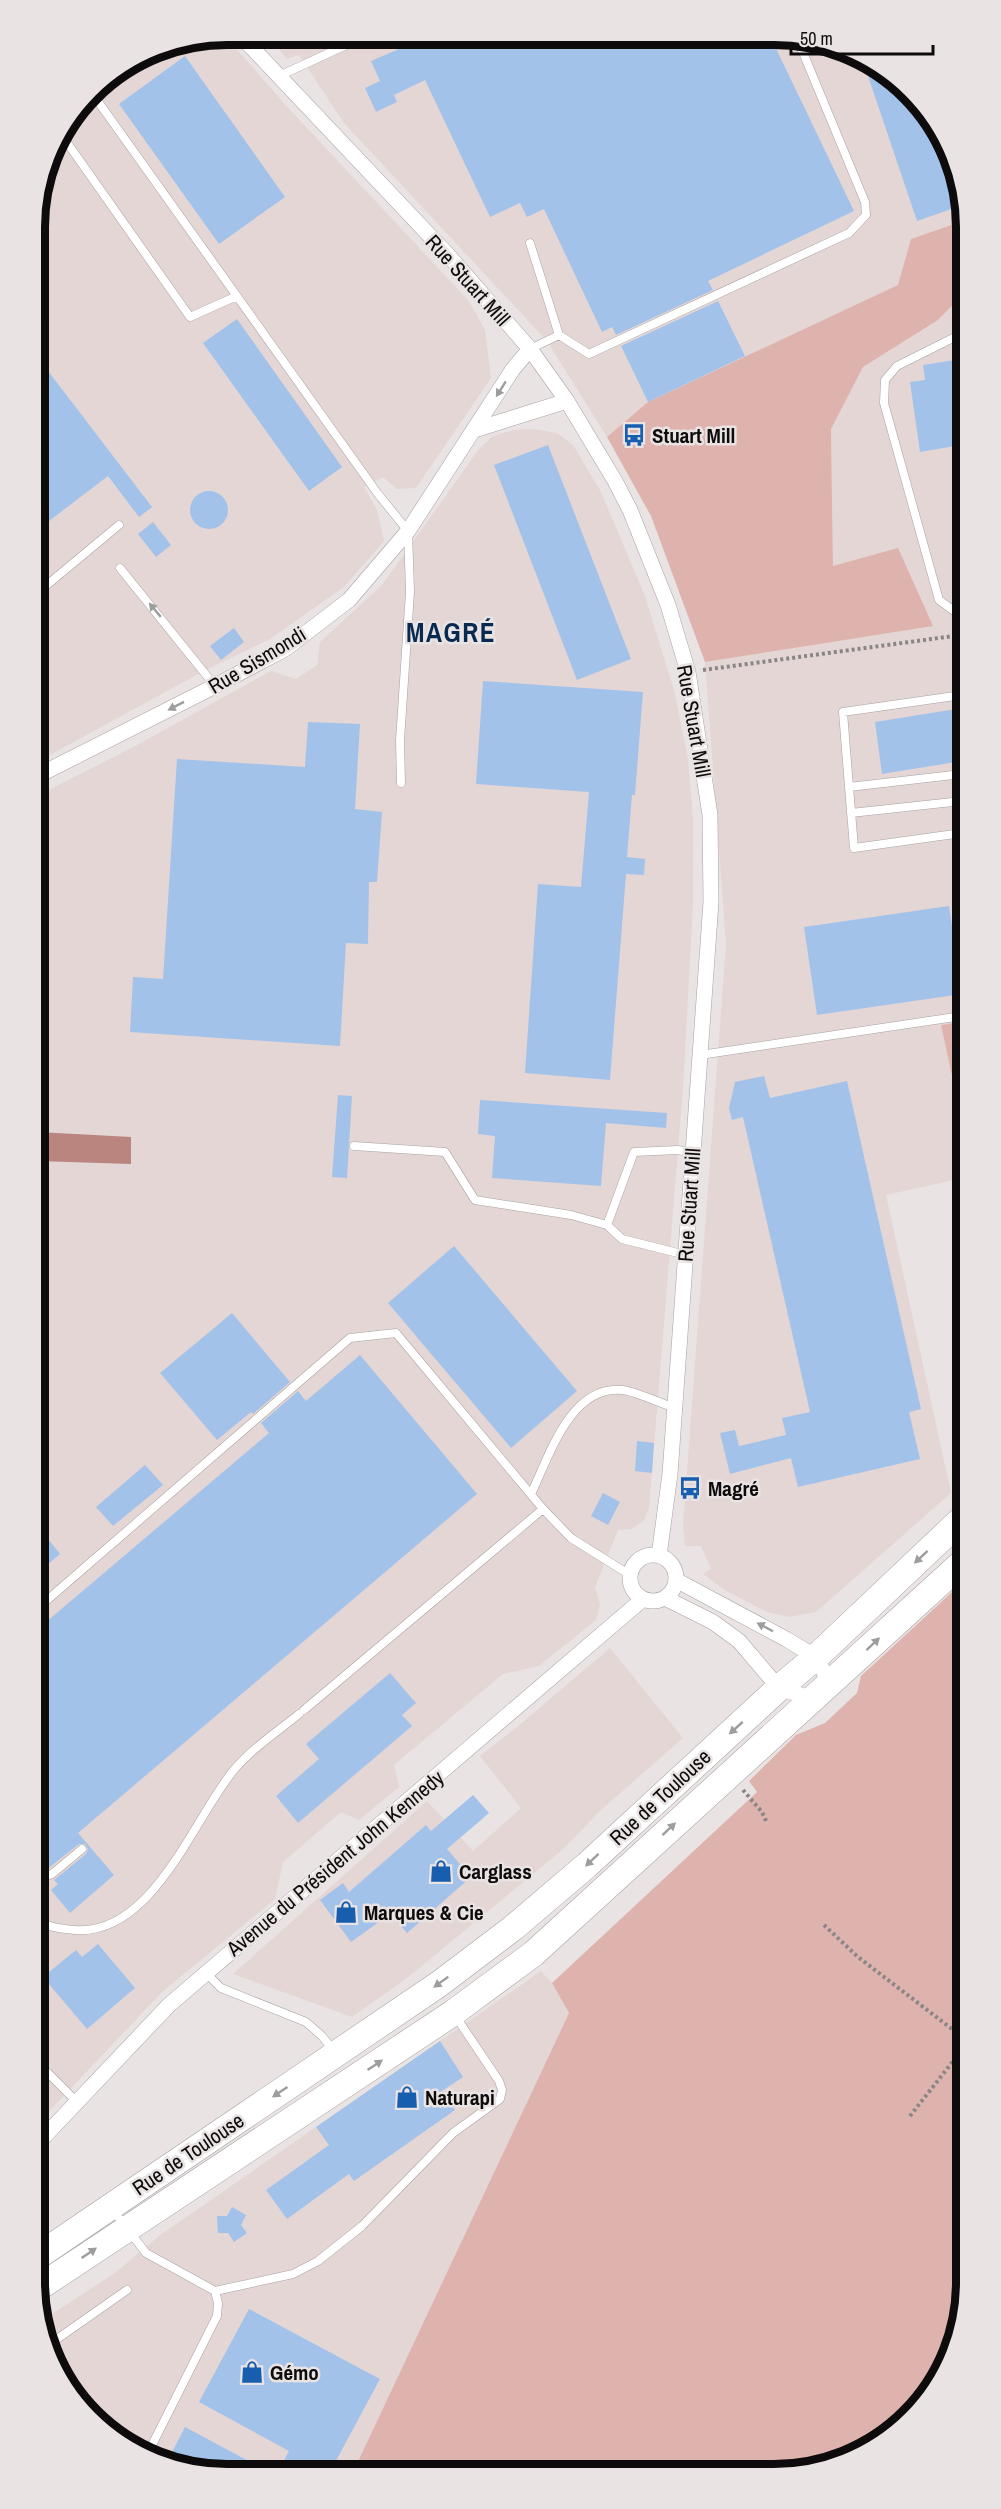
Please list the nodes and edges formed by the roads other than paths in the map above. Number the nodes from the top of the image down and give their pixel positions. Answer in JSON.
{"nodes":[{"id":1,"x":250,"y":45,"type":"edge"},
{"id":2,"x":346,"y":45,"type":"edge"},
{"id":3,"x":801,"y":48,"type":"edge"},
{"id":4,"x":279,"y":76,"type":"junction"},
{"id":5,"x":97,"y":100,"type":"edge"},
{"id":6,"x":66,"y":142,"type":"edge"},
{"id":7,"x":530,"y":243,"type":"dead end"},
{"id":8,"x":237,"y":296,"type":"junction"},
{"id":9,"x":560,"y":335,"type":"junction"},
{"id":10,"x":956,"y":336,"type":"edge"},
{"id":11,"x":530,"y":349,"type":"junction"},
{"id":12,"x":567,"y":401,"type":"junction"},
{"id":13,"x":474,"y":430,"type":"junction"},
{"id":14,"x":119,"y":525,"type":"dead end"},
{"id":15,"x":408,"y":531,"type":"junction"},
{"id":16,"x":120,"y":568,"type":"dead end"},
{"id":17,"x":45,"y":587,"type":"edge"},
{"id":18,"x":956,"y":612,"type":"edge"},
{"id":19,"x":222,"y":683,"type":"junction"},
{"id":20,"x":956,"y":695,"type":"edge"},
{"id":21,"x":45,"y":772,"type":"edge"},
{"id":22,"x":956,"y":775,"type":"edge"},
{"id":23,"x":401,"y":783,"type":"dead end"},
{"id":24,"x":849,"y":787,"type":"junction"},
{"id":25,"x":956,"y":802,"type":"edge"},
{"id":26,"x":851,"y":813,"type":"junction"},
{"id":27,"x":956,"y":834,"type":"edge"},
{"id":28,"x":956,"y":1017,"type":"edge"},
{"id":29,"x":700,"y":1055,"type":"junction"},
{"id":30,"x":354,"y":1146,"type":"dead end"},
{"id":31,"x":693,"y":1153,"type":"junction"},
{"id":32,"x":607,"y":1225,"type":"junction"},
{"id":33,"x":686,"y":1255,"type":"junction"},
{"id":34,"x":675,"y":1408,"type":"junction"},
{"id":35,"x":531,"y":1494,"type":"junction"},
{"id":36,"x":543,"y":1509,"type":"junction"},
{"id":37,"x":956,"y":1524,"type":"edge"},
{"id":38,"x":659,"y":1556,"type":"junction"},
{"id":39,"x":956,"y":1568,"type":"edge"},
{"id":40,"x":630,"y":1575,"type":"junction"},
{"id":41,"x":676,"y":1580,"type":"junction"},
{"id":42,"x":665,"y":1598,"type":"junction"},
{"id":43,"x":643,"y":1599,"type":"junction"},
{"id":44,"x":45,"y":1602,"type":"edge"},
{"id":45,"x":816,"y":1657,"type":"junction"},
{"id":46,"x":779,"y":1688,"type":"junction"},
{"id":47,"x":822,"y":1692,"type":"junction"},
{"id":48,"x":82,"y":1849,"type":"dead end"},
{"id":49,"x":45,"y":1876,"type":"edge"},
{"id":50,"x":45,"y":1923,"type":"edge"},
{"id":51,"x":206,"y":1973,"type":"junction"},
{"id":52,"x":453,"y":2013,"type":"junction"},
{"id":53,"x":336,"y":2054,"type":"junction"},
{"id":54,"x":45,"y":2070,"type":"edge"},
{"id":55,"x":335,"y":2092,"type":"junction"},
{"id":56,"x":77,"y":2102,"type":"junction"},
{"id":57,"x":45,"y":2136,"type":"edge"},
{"id":58,"x":111,"y":2207,"type":"junction"},
{"id":59,"x":126,"y":2229,"type":"junction"},
{"id":60,"x":45,"y":2251,"type":"edge"},
{"id":61,"x":45,"y":2283,"type":"edge"},
{"id":62,"x":128,"y":2290,"type":"dead end"},
{"id":63,"x":215,"y":2291,"type":"junction"},
{"id":64,"x":55,"y":2340,"type":"edge"},
{"id":65,"x":151,"y":2447,"type":"edge"}],
"edges":[{"from":1,"to":4,"type":"street","name":"Rue Stuart Mill"},
{"from":2,"to":4,"type":"lane"},
{"from":3,"to":9,"type":"lane"},
{"from":4,"to":11,"type":"street","name":"Rue Stuart Mill"},
{"from":5,"to":8,"type":"lane"},
{"from":6,"to":8,"type":"lane"},
{"from":7,"to":9,"type":"lane"},
{"from":8,"to":15,"type":"lane"},
{"from":9,"to":11,"type":"lane"},
{"from":10,"to":18,"type":"lane"},
{"from":11,"to":12,"type":"street","name":"Rue Stuart Mill"},
{"from":11,"to":13,"type":"street","name":"Rue Sismondi","one_way":true},
{"from":12,"to":13,"type":"street"},
{"from":12,"to":29,"type":"street","name":"Rue Stuart Mill"},
{"from":13,"to":15,"type":"street","name":"Rue Sismondi"},
{"from":14,"to":17,"type":"lane"},
{"from":15,"to":19,"type":"street","name":"Rue Sismondi"},
{"from":15,"to":23,"type":"lane"},
{"from":19,"to":16,"type":"lane","one_way":true},
{"from":19,"to":21,"type":"street","name":"Rue Sismondi","one_way":true},
{"from":20,"to":24,"type":"lane"},
{"from":22,"to":24,"type":"lane"},
{"from":24,"to":26,"type":"lane"},
{"from":25,"to":26,"type":"lane"},
{"from":26,"to":27,"type":"lane"},
{"from":28,"to":29,"type":"lane"},
{"from":29,"to":31,"type":"street","name":"Rue Stuart Mill"},
{"from":30,"to":32,"type":"lane"},
{"from":31,"to":32,"type":"lane"},
{"from":31,"to":33,"type":"street","name":"Rue Stuart Mill"},
{"from":32,"to":33,"type":"lane"},
{"from":33,"to":34,"type":"street","name":"Rue Stuart Mill"},
{"from":34,"to":35,"type":"lane"},
{"from":34,"to":38,"type":"street","name":"Rue Stuart Mill"},
{"from":35,"to":36,"type":"lane"},
{"from":35,"to":44,"type":"lane"},
{"from":36,"to":40,"type":"lane"},
{"from":36,"to":50,"type":"lane"},
{"from":37,"to":45,"type":"main road","name":"Rue de Toulouse","one_way":true},
{"from":38,"to":40,"type":"street"},
{"from":38,"to":41,"type":"street"},
{"from":47,"to":39,"type":"main road","name":"Rue de Toulouse","one_way":true},
{"from":40,"to":43,"type":"street"},
{"from":41,"to":42,"type":"street"},
{"from":45,"to":41,"type":"street","one_way":true},
{"from":42,"to":43,"type":"street"},
{"from":42,"to":46,"type":"street"},
{"from":43,"to":51,"type":"street","name":"Avenue du Président John Kennedy"},
{"from":45,"to":46,"type":"main road","name":"Rue de Toulouse"},
{"from":45,"to":47,"type":"street"},
{"from":46,"to":47,"type":"street"},
{"from":46,"to":53,"type":"main road","name":"Rue de Toulouse","one_way":true},
{"from":52,"to":47,"type":"main road","name":"Rue de Toulouse","one_way":true},
{"from":48,"to":49,"type":"lane"},
{"from":51,"to":53,"type":"lane"},
{"from":51,"to":56,"type":"street","name":"Avenue du Président John Kennedy"},
{"from":55,"to":52,"type":"main road","name":"Rue de Toulouse","one_way":true},
{"from":52,"to":63,"type":"lane"},
{"from":53,"to":55,"type":"street"},
{"from":53,"to":58,"type":"main road","name":"Rue de Toulouse","one_way":true},
{"from":54,"to":56,"type":"lane"},
{"from":55,"to":59,"type":"main road","name":"Rue de Toulouse"},
{"from":56,"to":57,"type":"street","name":"Avenue du Président John Kennedy"},
{"from":58,"to":59,"type":"lane"},
{"from":58,"to":60,"type":"main road","name":"Rue de Toulouse"},
{"from":61,"to":59,"type":"main road","name":"Rue de Toulouse","one_way":true},
{"from":59,"to":63,"type":"lane"},
{"from":62,"to":64,"type":"lane"},
{"from":63,"to":65,"type":"lane"}]}
